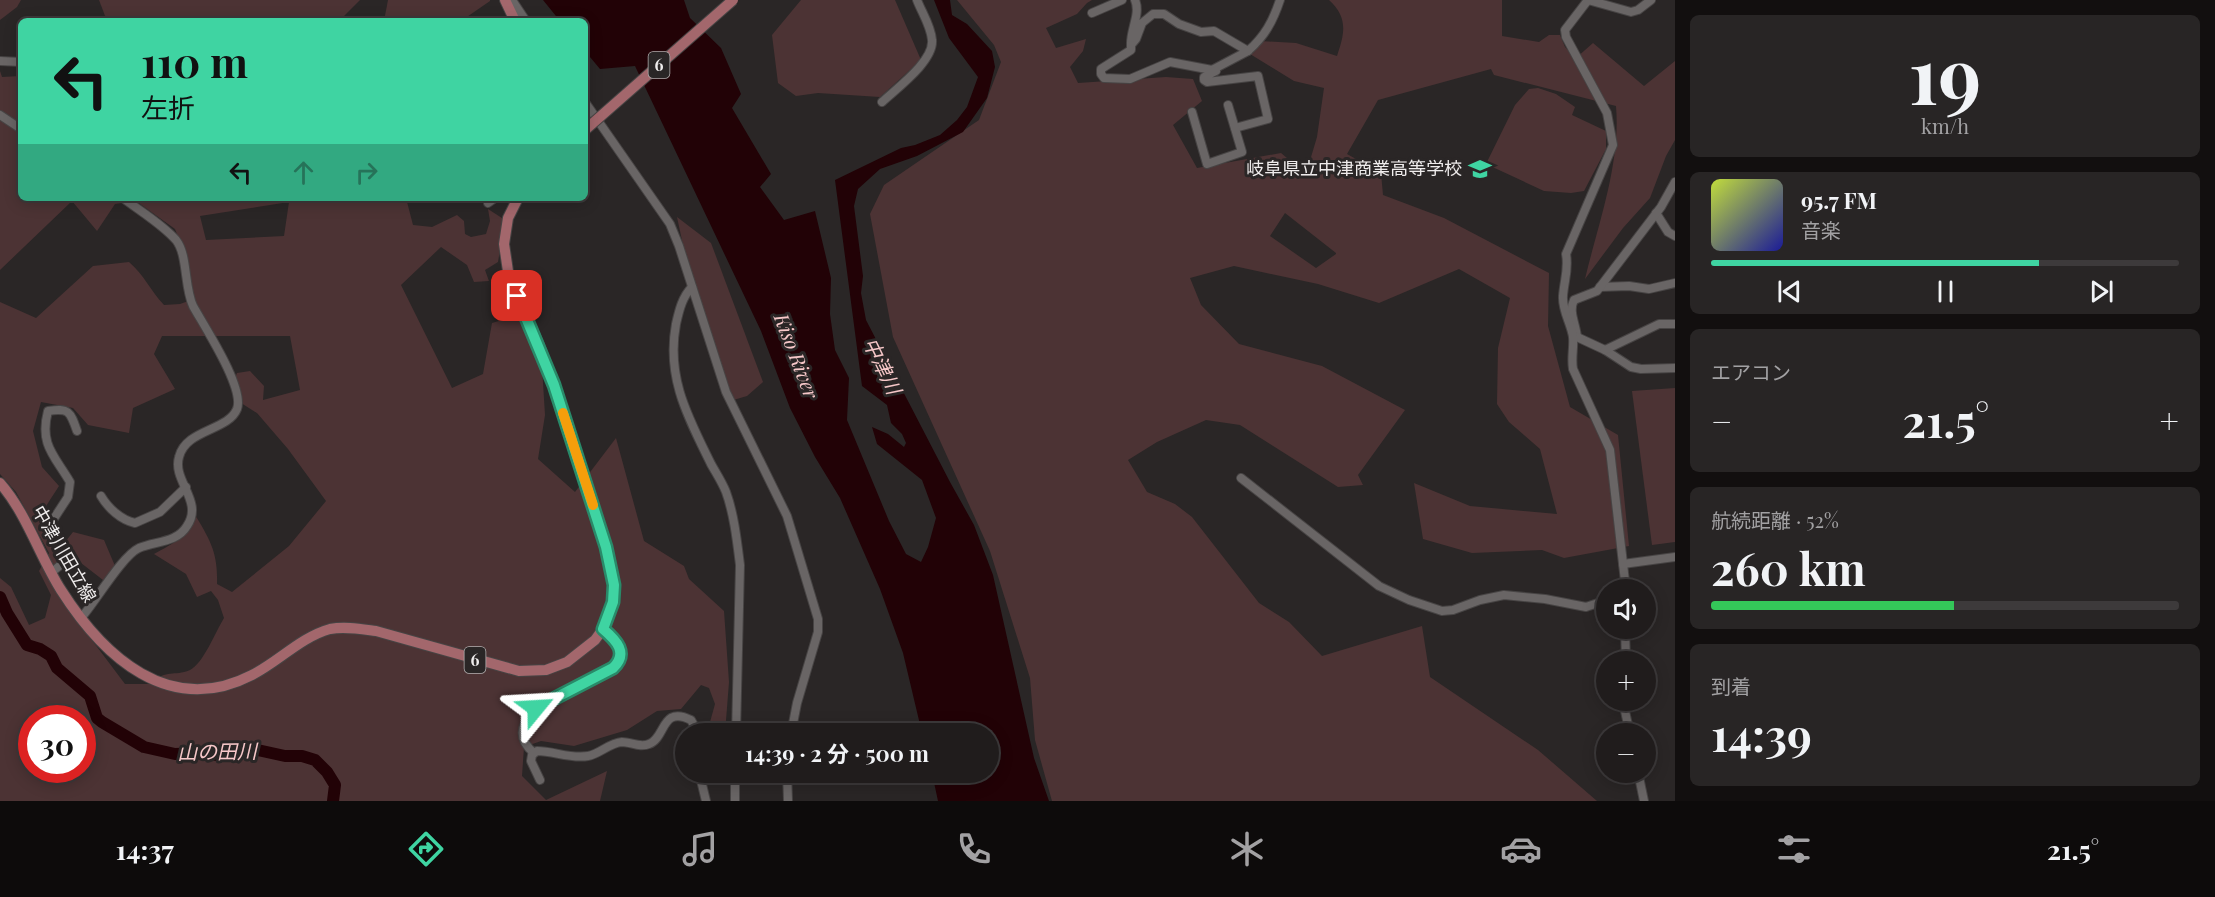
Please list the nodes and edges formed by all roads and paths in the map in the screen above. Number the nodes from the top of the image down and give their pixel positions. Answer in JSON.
{"nodes":[{"id":1,"x":505,"y":0,"type":"edge"},
{"id":2,"x":512,"y":0,"type":"edge"},
{"id":3,"x":733,"y":0,"type":"edge"},
{"id":4,"x":918,"y":0,"type":"edge"},
{"id":5,"x":1122,"y":0,"type":"edge"},
{"id":6,"x":1135,"y":0,"type":"edge"},
{"id":7,"x":1280,"y":0,"type":"edge"},
{"id":8,"x":1651,"y":0,"type":"edge"},
{"id":9,"x":1092,"y":14,"type":"dead end"},
{"id":10,"x":518,"y":18,"type":"edge"},
{"id":11,"x":519,"y":18,"type":"edge"},
{"id":12,"x":1131,"y":45,"type":"junction"},
{"id":13,"x":1248,"y":51,"type":"junction"},
{"id":14,"x":0,"y":61,"type":"edge"},
{"id":15,"x":18,"y":62,"type":"edge"},
{"id":16,"x":1220,"y":66,"type":"junction"},
{"id":17,"x":882,"y":102,"type":"dead end"},
{"id":18,"x":1228,"y":105,"type":"dead end"},
{"id":19,"x":588,"y":106,"type":"edge"},
{"id":20,"x":1192,"y":112,"type":"dead end"},
{"id":21,"x":0,"y":114,"type":"edge"},
{"id":22,"x":18,"y":127,"type":"edge"},
{"id":23,"x":588,"y":127,"type":"edge"},
{"id":24,"x":1235,"y":128,"type":"junction"},
{"id":25,"x":1675,"y":182,"type":"edge"},
{"id":26,"x":127,"y":201,"type":"edge"},
{"id":27,"x":516,"y":201,"type":"edge"},
{"id":28,"x":1656,"y":213,"type":"junction"},
{"id":29,"x":1675,"y":236,"type":"edge"},
{"id":30,"x":1675,"y":283,"type":"edge"},
{"id":31,"x":692,"y":287,"type":"junction"},
{"id":32,"x":1600,"y":287,"type":"junction"},
{"id":33,"x":1675,"y":324,"type":"edge"},
{"id":34,"x":1575,"y":336,"type":"junction"},
{"id":35,"x":1605,"y":350,"type":"junction"},
{"id":36,"x":1675,"y":368,"type":"edge"},
{"id":37,"x":77,"y":430,"type":"dead end"},
{"id":38,"x":1240,"y":478,"type":"dead end"},
{"id":39,"x":0,"y":483,"type":"edge"},
{"id":40,"x":186,"y":487,"type":"junction"},
{"id":41,"x":101,"y":496,"type":"dead end"},
{"id":42,"x":1675,"y":557,"type":"edge"},
{"id":43,"x":1623,"y":564,"type":"junction"},
{"id":44,"x":52,"y":572,"type":"junction"},
{"id":45,"x":1625,"y":579,"type":"edge"},
{"id":46,"x":1596,"y":604,"type":"edge"},
{"id":47,"x":81,"y":618,"type":"junction"},
{"id":48,"x":603,"y":629,"type":"junction"},
{"id":49,"x":693,"y":723,"type":"edge"},
{"id":50,"x":736,"y":723,"type":"edge"},
{"id":51,"x":793,"y":723,"type":"edge"},
{"id":52,"x":534,"y":753,"type":"junction"},
{"id":53,"x":540,"y":780,"type":"dead end"},
{"id":54,"x":702,"y":783,"type":"edge"},
{"id":55,"x":735,"y":783,"type":"edge"},
{"id":56,"x":787,"y":783,"type":"edge"},
{"id":57,"x":1640,"y":783,"type":"edge"},
{"id":58,"x":706,"y":801,"type":"edge"},
{"id":59,"x":735,"y":801,"type":"edge"},
{"id":60,"x":788,"y":801,"type":"edge"},
{"id":61,"x":1644,"y":801,"type":"edge"}],
"edges":[{"from":1,"to":10,"type":"main road"},
{"from":2,"to":11,"type":"street"},
{"from":3,"to":23,"type":"main road","number":"6","bridge":true},
{"from":4,"to":17,"type":"street"},
{"from":5,"to":9,"type":"street"},
{"from":6,"to":12,"type":"street"},
{"from":7,"to":13,"type":"street"},
{"from":8,"to":34,"type":"street"},
{"from":12,"to":13,"type":"street"},
{"from":12,"to":16,"type":"street"},
{"from":13,"to":16,"type":"street"},
{"from":14,"to":15,"type":"street"},
{"from":16,"to":24,"type":"street"},
{"from":18,"to":24,"type":"street"},
{"from":19,"to":31,"type":"street"},
{"from":20,"to":24,"type":"street"},
{"from":21,"to":22,"type":"street"},
{"from":25,"to":28,"type":"street"},
{"from":26,"to":40,"type":"street"},
{"from":27,"to":48,"type":"main road","name":"中津川田立線","number":"6"},
{"from":28,"to":29,"type":"street"},
{"from":28,"to":32,"type":"street"},
{"from":30,"to":32,"type":"street"},
{"from":31,"to":50,"type":"street"},
{"from":31,"to":51,"type":"street"},
{"from":32,"to":34,"type":"street"},
{"from":33,"to":35,"type":"street"},
{"from":34,"to":35,"type":"street"},
{"from":34,"to":43,"type":"street"},
{"from":35,"to":36,"type":"street"},
{"from":37,"to":44,"type":"street"},
{"from":38,"to":46,"type":"street"},
{"from":39,"to":44,"type":"main road","name":"中津川田立線","number":"6"},
{"from":40,"to":41,"type":"street"},
{"from":40,"to":47,"type":"street"},
{"from":42,"to":43,"type":"street"},
{"from":43,"to":45,"type":"street"},
{"from":44,"to":47,"type":"main road","name":"中津川田立線","number":"6"},
{"from":47,"to":48,"type":"main road","name":"中津川田立線","number":"6"},
{"from":48,"to":52,"type":"street"},
{"from":49,"to":52,"type":"street"},
{"from":52,"to":53,"type":"street"},
{"from":54,"to":58,"type":"street"},
{"from":55,"to":59,"type":"street"},
{"from":56,"to":60,"type":"street"},
{"from":57,"to":61,"type":"street"}]}
